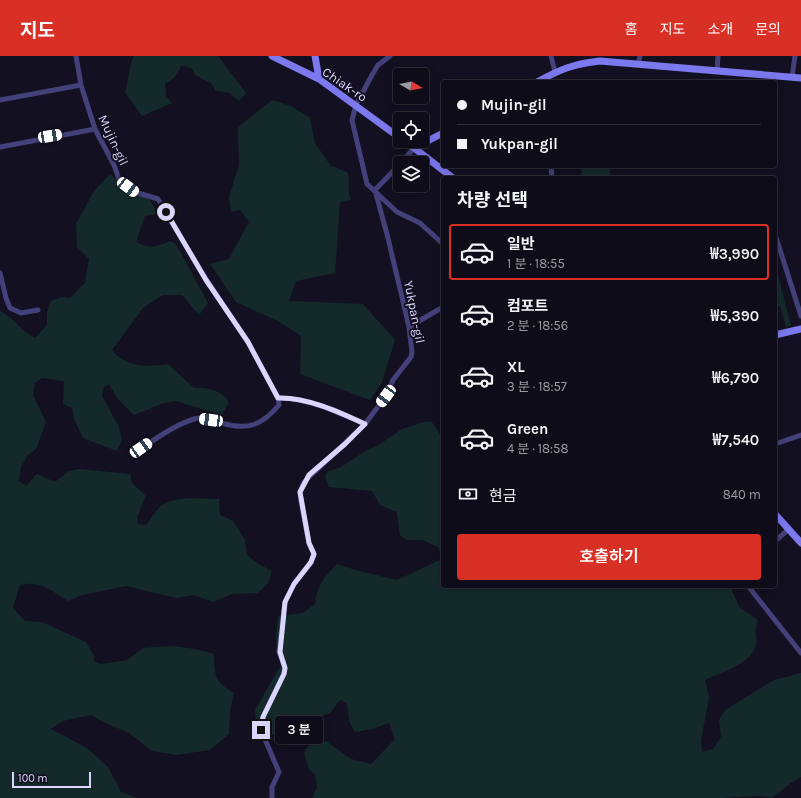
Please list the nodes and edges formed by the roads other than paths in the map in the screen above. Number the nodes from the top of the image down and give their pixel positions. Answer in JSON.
{"nodes":[{"id":1,"x":76,"y":56,"type":"edge"},
{"id":2,"x":272,"y":56,"type":"edge"},
{"id":3,"x":315,"y":56,"type":"edge"},
{"id":4,"x":390,"y":56,"type":"edge"},
{"id":5,"x":551,"y":56,"type":"edge"},
{"id":6,"x":640,"y":56,"type":"edge"},
{"id":7,"x":718,"y":56,"type":"edge"},
{"id":8,"x":795,"y":56,"type":"edge"},
{"id":9,"x":638,"y":65,"type":"junction"},
{"id":10,"x":717,"y":71,"type":"junction"},
{"id":11,"x":555,"y":72,"type":"junction"},
{"id":12,"x":792,"y":77,"type":"junction"},
{"id":13,"x":801,"y":78,"type":"edge"},
{"id":14,"x":319,"y":79,"type":"junction"},
{"id":15,"x":543,"y":80,"type":"edge"},
{"id":16,"x":81,"y":85,"type":"junction"},
{"id":17,"x":0,"y":100,"type":"edge"},
{"id":18,"x":356,"y":105,"type":"junction"},
{"id":19,"x":95,"y":129,"type":"junction"},
{"id":20,"x":393,"y":133,"type":"edge"},
{"id":21,"x":441,"y":134,"type":"edge"},
{"id":22,"x":429,"y":140,"type":"edge"},
{"id":23,"x":0,"y":147,"type":"edge"},
{"id":24,"x":414,"y":148,"type":"joint"},
{"id":25,"x":407,"y":156,"type":"edge"},
{"id":26,"x":393,"y":171,"type":"edge"},
{"id":27,"x":449,"y":176,"type":"edge"},
{"id":28,"x":375,"y":190,"type":"junction"},
{"id":29,"x":777,"y":240,"type":"edge"},
{"id":30,"x":441,"y":242,"type":"edge"},
{"id":31,"x":0,"y":273,"type":"edge"},
{"id":32,"x":441,"y":308,"type":"edge"},
{"id":33,"x":38,"y":310,"type":"dead end"},
{"id":34,"x":801,"y":316,"type":"edge"},
{"id":35,"x":408,"y":327,"type":"junction"},
{"id":36,"x":801,"y":329,"type":"edge"},
{"id":37,"x":777,"y":335,"type":"edge"},
{"id":38,"x":278,"y":398,"type":"junction"},
{"id":39,"x":365,"y":424,"type":"junction"},
{"id":40,"x":801,"y":435,"type":"edge"},
{"id":41,"x":777,"y":443,"type":"edge"},
{"id":42,"x":141,"y":448,"type":"dead end"},
{"id":43,"x":777,"y":516,"type":"edge"},
{"id":44,"x":789,"y":529,"type":"junction"},
{"id":45,"x":777,"y":539,"type":"edge"},
{"id":46,"x":801,"y":543,"type":"edge"},
{"id":47,"x":750,"y":588,"type":"edge"},
{"id":48,"x":801,"y":653,"type":"edge"},
{"id":49,"x":272,"y":798,"type":"edge"}],
"edges":[{"from":1,"to":16,"type":"street","name":"Mujin-gil"},
{"from":2,"to":14,"type":"street","name":"Chiak-ro"},
{"from":3,"to":14,"type":"street"},
{"from":4,"to":18,"type":"street"},
{"from":5,"to":11,"type":"street"},
{"from":6,"to":9,"type":"street"},
{"from":7,"to":10,"type":"street"},
{"from":8,"to":12,"type":"street"},
{"from":9,"to":10,"type":"street"},
{"from":9,"to":11,"type":"street"},
{"from":10,"to":12,"type":"street"},
{"from":11,"to":15,"type":"street"},
{"from":12,"to":13,"type":"street"},
{"from":14,"to":18,"type":"street","name":"Chiak-ro"},
{"from":16,"to":17,"type":"street"},
{"from":16,"to":19,"type":"street","name":"Mujin-gil"},
{"from":18,"to":20,"type":"street","name":"Chiak-ro"},
{"from":18,"to":28,"type":"street"},
{"from":19,"to":23,"type":"street"},
{"from":19,"to":38,"type":"street","name":"Mujin-gil"},
{"from":21,"to":22,"type":"street"},
{"from":24,"to":25,"type":"street"},
{"from":24,"to":27,"type":"street"},
{"from":26,"to":28,"type":"street"},
{"from":28,"to":30,"type":"street"},
{"from":28,"to":35,"type":"street","name":"Yukpan-gil"},
{"from":29,"to":34,"type":"street"},
{"from":31,"to":33,"type":"street"},
{"from":32,"to":35,"type":"street"},
{"from":35,"to":39,"type":"street","name":"Yukpan-gil"},
{"from":36,"to":37,"type":"street"},
{"from":38,"to":39,"type":"street"},
{"from":38,"to":42,"type":"street"},
{"from":39,"to":49,"type":"street","name":"Yukpan-gil"},
{"from":40,"to":41,"type":"street"},
{"from":43,"to":44,"type":"street"},
{"from":44,"to":45,"type":"street"},
{"from":44,"to":46,"type":"street"},
{"from":47,"to":48,"type":"street"}]}
